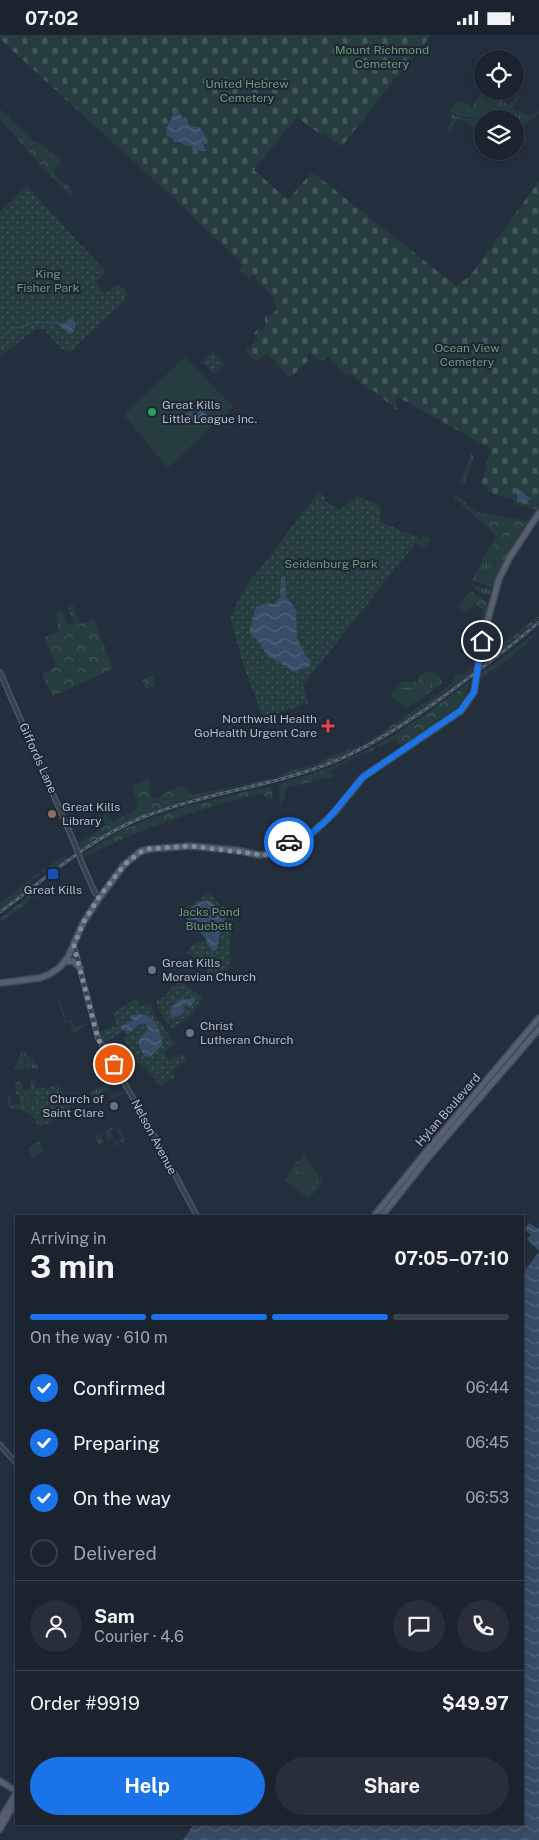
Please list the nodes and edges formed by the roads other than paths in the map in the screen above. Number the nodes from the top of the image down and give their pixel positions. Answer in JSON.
{"nodes":[{"id":1,"x":539,"y":513,"type":"edge"},
{"id":2,"x":0,"y":672,"type":"edge"},
{"id":3,"x":99,"y":897,"type":"junction"},
{"id":4,"x":74,"y":946,"type":"junction"},
{"id":5,"x":65,"y":962,"type":"junction"},
{"id":6,"x":80,"y":968,"type":"junction"},
{"id":7,"x":0,"y":983,"type":"edge"},
{"id":8,"x":539,"y":1019,"type":"edge"},
{"id":9,"x":539,"y":1029,"type":"edge"},
{"id":10,"x":196,"y":1215,"type":"edge"},
{"id":11,"x":375,"y":1215,"type":"edge"},
{"id":12,"x":383,"y":1215,"type":"edge"},
{"id":13,"x":0,"y":1445,"type":"edge"},
{"id":14,"x":15,"y":1462,"type":"edge"},
{"id":15,"x":0,"y":1781,"type":"edge"},
{"id":16,"x":15,"y":1791,"type":"edge"},
{"id":17,"x":15,"y":1794,"type":"edge"},
{"id":18,"x":15,"y":1803,"type":"edge"},
{"id":19,"x":0,"y":1820,"type":"edge"},
{"id":20,"x":0,"y":1829,"type":"edge"}],
"edges":[{"from":1,"to":3,"type":"main road"},
{"from":2,"to":3,"type":"street","name":"Giffords Lane","bridge":true},
{"from":3,"to":4,"type":"main road"},
{"from":4,"to":5,"type":"main road"},
{"from":4,"to":6,"type":"street","name":"Nelson Avenue"},
{"from":5,"to":6,"type":"main road"},
{"from":5,"to":7,"type":"main road"},
{"from":6,"to":10,"type":"street","name":"Nelson Avenue"},
{"from":8,"to":11,"type":"main road","name":"Hylan Boulevard"},
{"from":9,"to":12,"type":"main road","name":"Hylan Boulevard"},
{"from":13,"to":14,"type":"street"},
{"from":15,"to":16,"type":"main road"},
{"from":17,"to":19,"type":"main road"},
{"from":18,"to":20,"type":"main road"}]}
